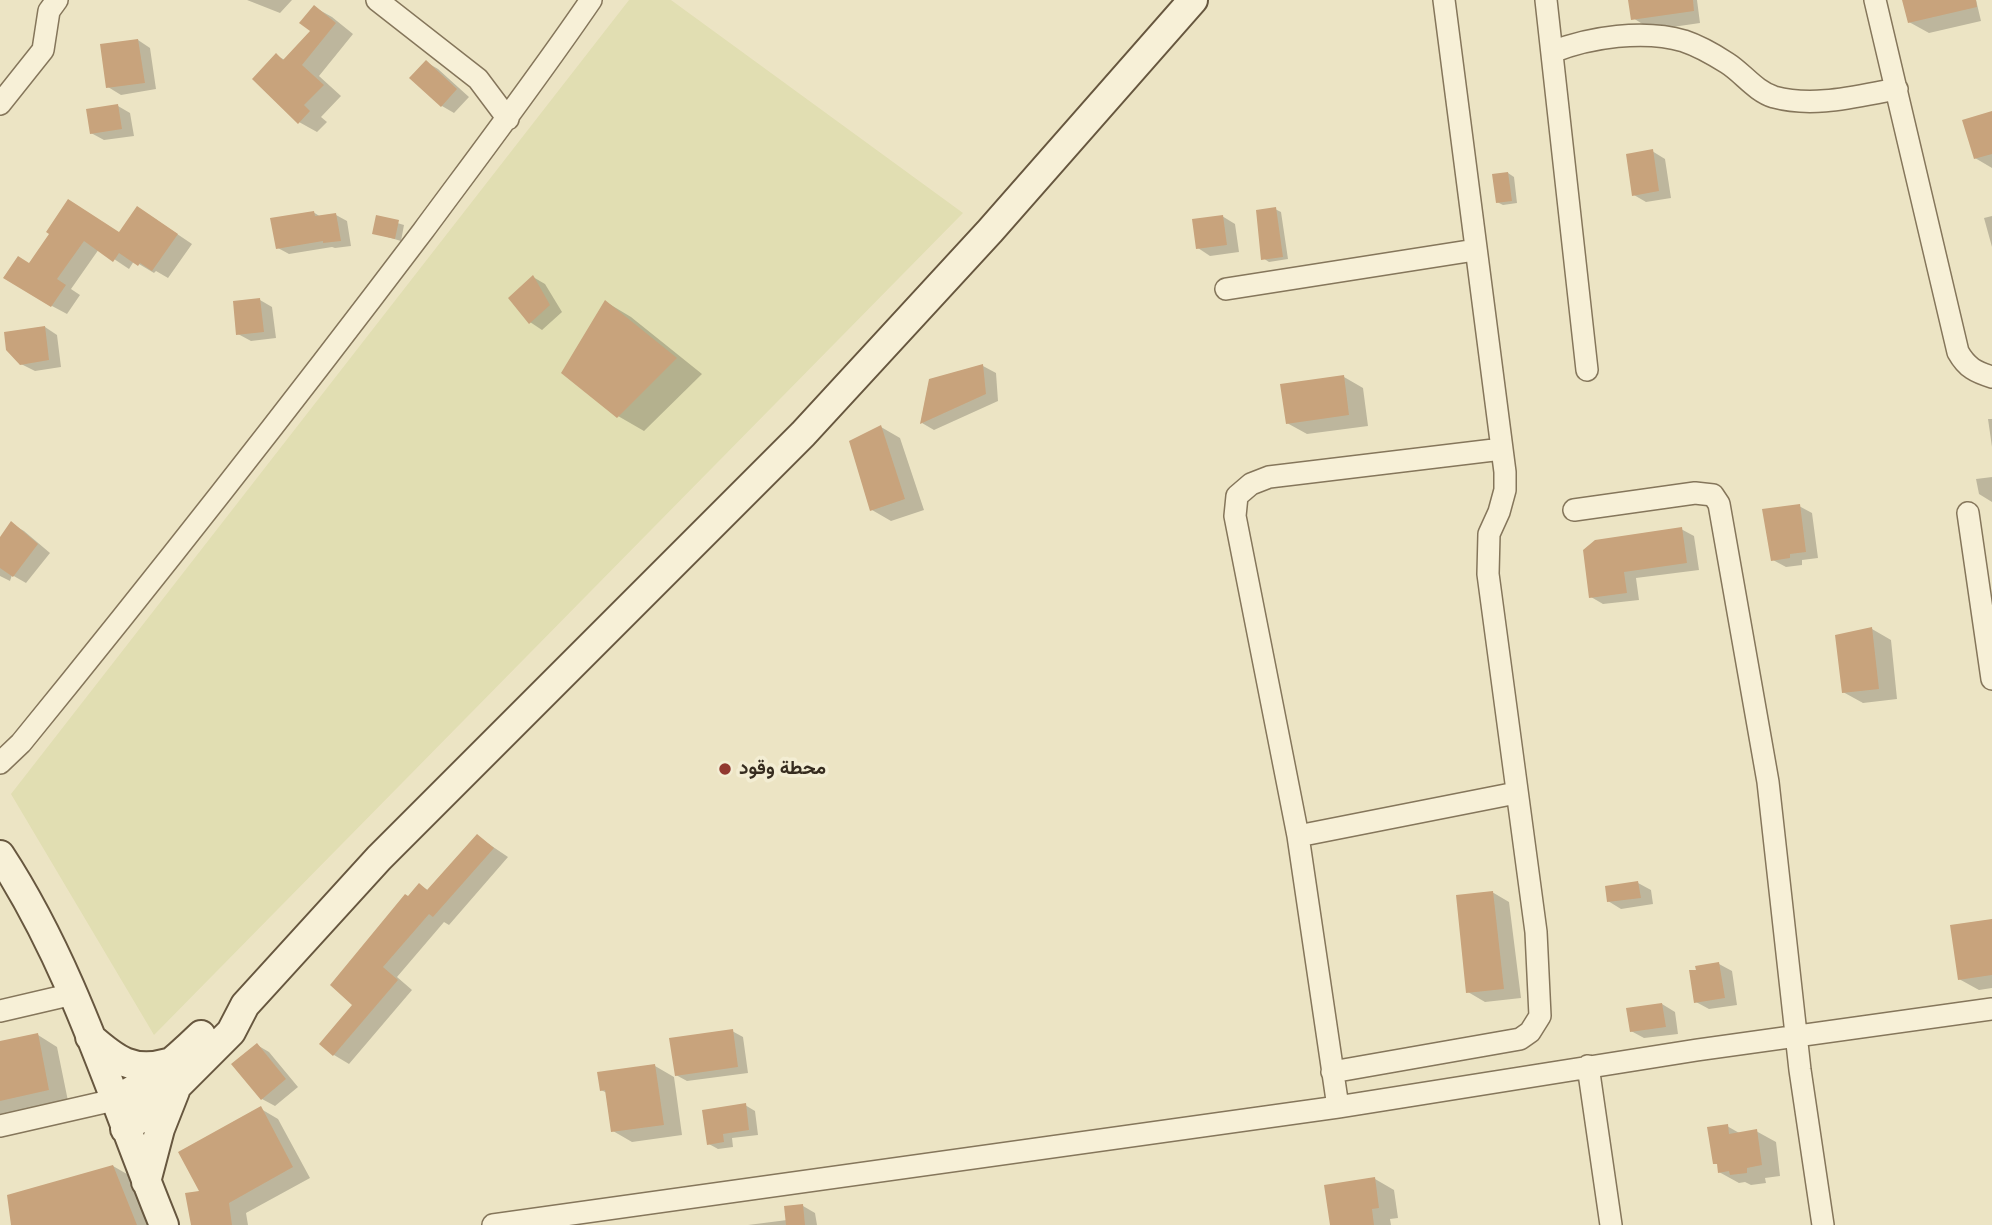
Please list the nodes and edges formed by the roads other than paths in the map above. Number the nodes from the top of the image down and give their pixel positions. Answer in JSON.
{"nodes":[{"id":1,"x":57,"y":0,"type":"edge"},
{"id":2,"x":377,"y":0,"type":"edge"},
{"id":3,"x":592,"y":0,"type":"edge"},
{"id":4,"x":1193,"y":0,"type":"edge"},
{"id":5,"x":1444,"y":0,"type":"edge"},
{"id":6,"x":1546,"y":0,"type":"edge"},
{"id":7,"x":1875,"y":0,"type":"edge"},
{"id":8,"x":1552,"y":52,"type":"junction"},
{"id":9,"x":1897,"y":89,"type":"junction"},
{"id":10,"x":0,"y":104,"type":"edge"},
{"id":11,"x":508,"y":119,"type":"junction"},
{"id":12,"x":1475,"y":250,"type":"junction"},
{"id":13,"x":1226,"y":289,"type":"dead end"},
{"id":14,"x":1587,"y":370,"type":"dead end"},
{"id":15,"x":1992,"y":377,"type":"edge"},
{"id":16,"x":1502,"y":449,"type":"junction"},
{"id":17,"x":1574,"y":510,"type":"dead end"},
{"id":18,"x":1968,"y":513,"type":"dead end"},
{"id":19,"x":1992,"y":679,"type":"edge"},
{"id":20,"x":0,"y":763,"type":"edge"},
{"id":21,"x":1516,"y":793,"type":"junction"},
{"id":22,"x":1298,"y":836,"type":"junction"},
{"id":23,"x":0,"y":855,"type":"edge"},
{"id":24,"x":73,"y":994,"type":"junction"},
{"id":25,"x":1992,"y":1009,"type":"edge"},
{"id":26,"x":0,"y":1011,"type":"edge"},
{"id":27,"x":1796,"y":1036,"type":"junction"},
{"id":28,"x":90,"y":1037,"type":"junction"},
{"id":29,"x":1588,"y":1066,"type":"junction"},
{"id":30,"x":1332,"y":1072,"type":"junction"},
{"id":31,"x":176,"y":1073,"type":"junction"},
{"id":32,"x":114,"y":1100,"type":"junction"},
{"id":33,"x":1338,"y":1107,"type":"junction"},
{"id":34,"x":0,"y":1126,"type":"edge"},
{"id":35,"x":125,"y":1129,"type":"junction"},
{"id":36,"x":146,"y":1182,"type":"junction"},
{"id":37,"x":612,"y":1217,"type":"edge"},
{"id":38,"x":164,"y":1225,"type":"edge"},
{"id":39,"x":493,"y":1225,"type":"edge"},
{"id":40,"x":1611,"y":1225,"type":"edge"},
{"id":41,"x":1823,"y":1225,"type":"edge"}],
"edges":[{"from":1,"to":10,"type":"street"},
{"from":2,"to":11,"type":"street"},
{"from":3,"to":11,"type":"street"},
{"from":4,"to":31,"type":"main road"},
{"from":5,"to":12,"type":"street"},
{"from":6,"to":8,"type":"street"},
{"from":7,"to":9,"type":"street"},
{"from":8,"to":9,"type":"street"},
{"from":8,"to":14,"type":"street"},
{"from":9,"to":15,"type":"street"},
{"from":11,"to":20,"type":"street"},
{"from":12,"to":13,"type":"street"},
{"from":12,"to":16,"type":"street"},
{"from":16,"to":21,"type":"street"},
{"from":16,"to":22,"type":"street"},
{"from":17,"to":27,"type":"street"},
{"from":18,"to":19,"type":"street"},
{"from":21,"to":22,"type":"street"},
{"from":21,"to":30,"type":"street"},
{"from":22,"to":30,"type":"street"},
{"from":23,"to":24,"type":"main road"},
{"from":24,"to":26,"type":"street"},
{"from":24,"to":28,"type":"main road"},
{"from":25,"to":27,"type":"street"},
{"from":27,"to":29,"type":"street"},
{"from":27,"to":41,"type":"street"},
{"from":28,"to":31,"type":"main road"},
{"from":28,"to":32,"type":"main road"},
{"from":29,"to":33,"type":"street"},
{"from":29,"to":40,"type":"street"},
{"from":30,"to":33,"type":"street"},
{"from":31,"to":32,"type":"main road"},
{"from":31,"to":35,"type":"main road"},
{"from":31,"to":36,"type":"main road"},
{"from":32,"to":34,"type":"street"},
{"from":32,"to":35,"type":"main road"},
{"from":33,"to":37,"type":"street"},
{"from":35,"to":36,"type":"main road"},
{"from":36,"to":38,"type":"main road"},
{"from":37,"to":39,"type":"street"}]}
